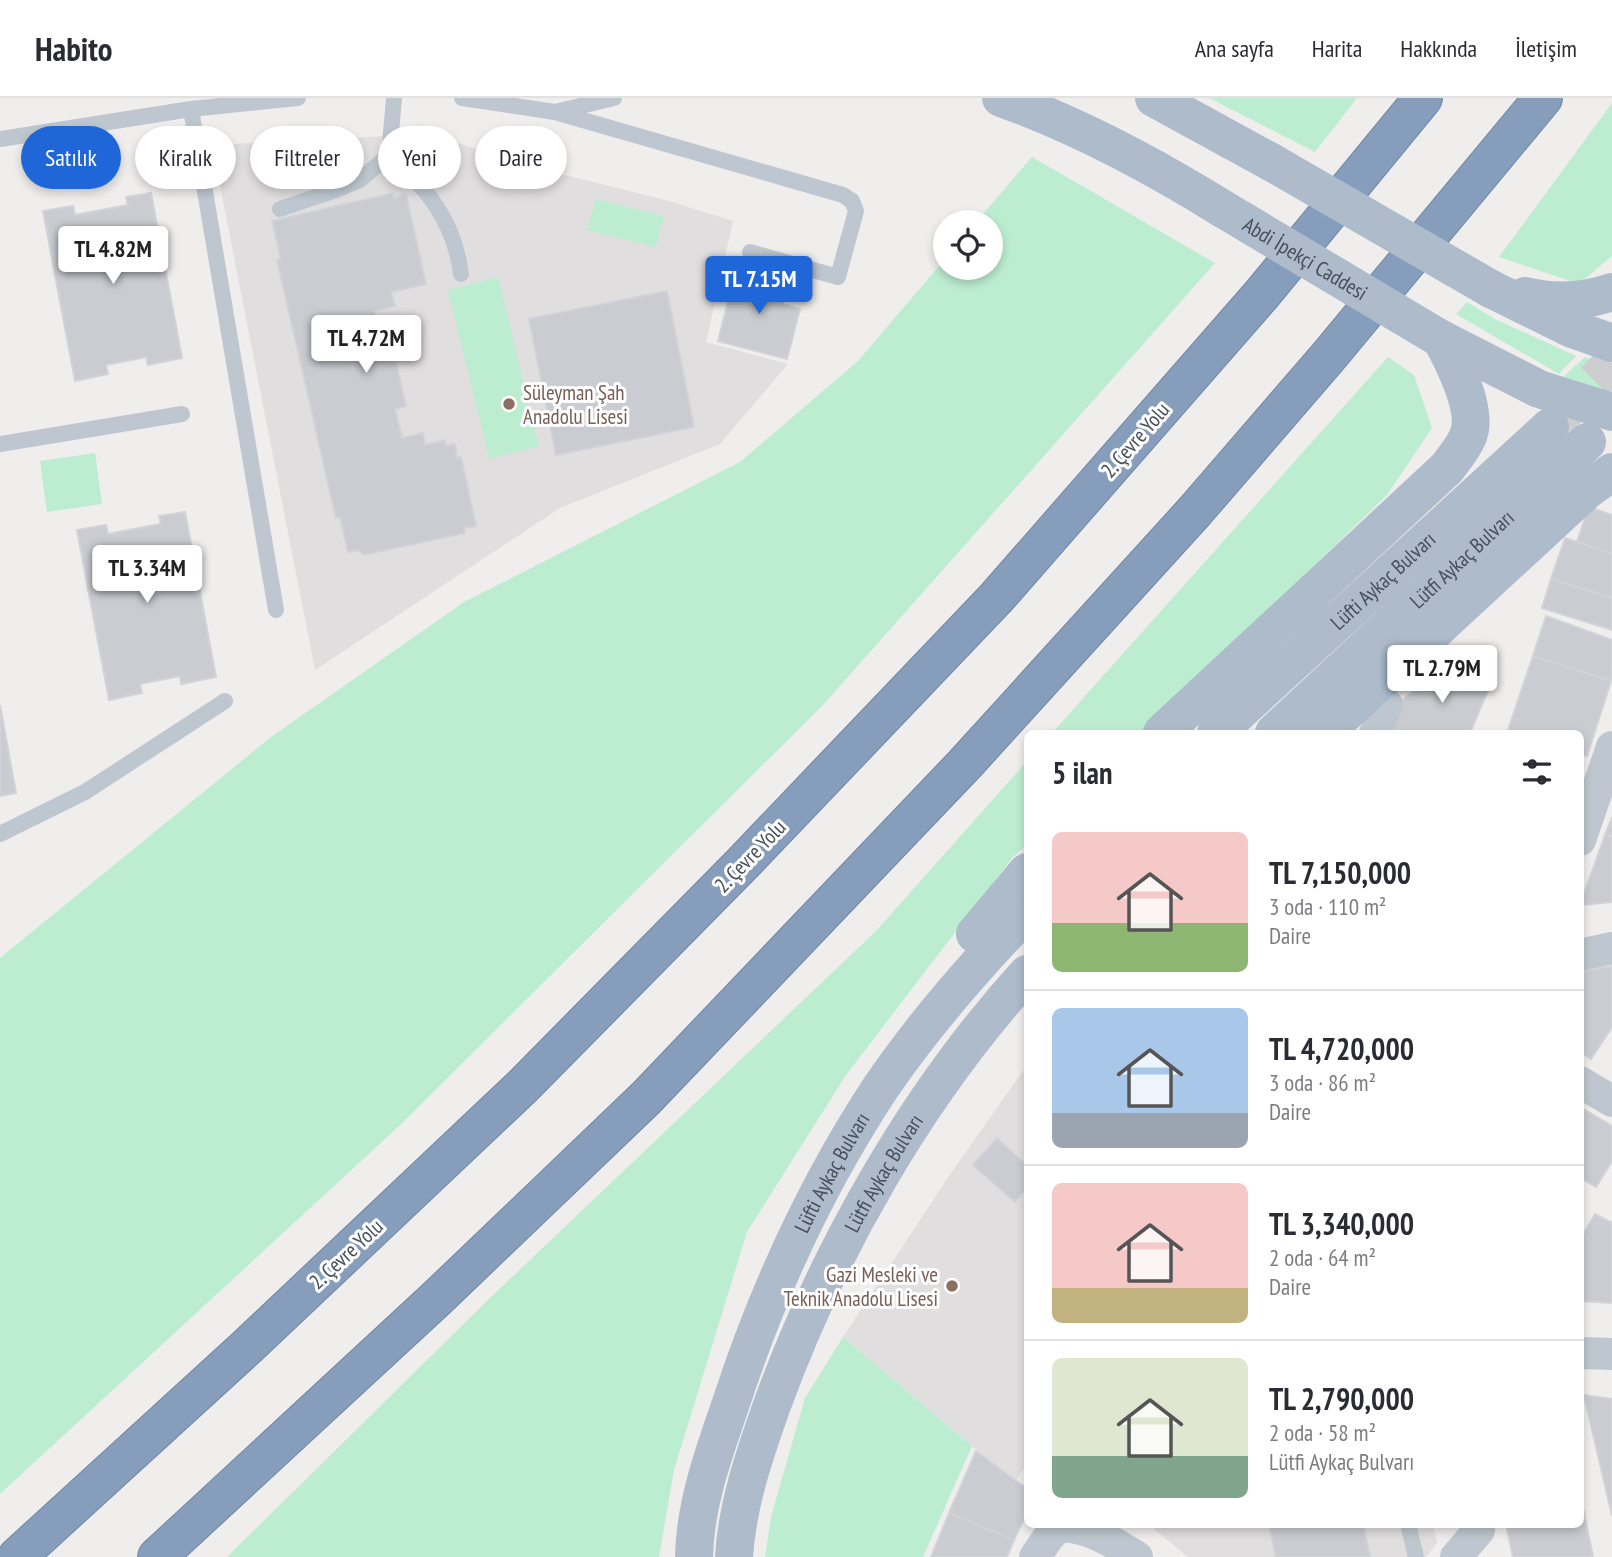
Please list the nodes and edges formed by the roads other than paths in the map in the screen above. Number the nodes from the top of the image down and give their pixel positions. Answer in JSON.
{"nodes":[{"id":1,"x":299,"y":98,"type":"edge"},
{"id":2,"x":394,"y":98,"type":"edge"},
{"id":3,"x":463,"y":98,"type":"edge"},
{"id":4,"x":614,"y":98,"type":"edge"},
{"id":5,"x":1001,"y":98,"type":"edge"},
{"id":6,"x":1154,"y":98,"type":"edge"},
{"id":7,"x":1423,"y":98,"type":"edge"},
{"id":8,"x":1543,"y":98,"type":"edge"},
{"id":9,"x":191,"y":109,"type":"junction"},
{"id":10,"x":555,"y":112,"type":"junction"},
{"id":11,"x":392,"y":126,"type":"edge"},
{"id":12,"x":0,"y":139,"type":"edge"},
{"id":13,"x":378,"y":164,"type":"edge"},
{"id":14,"x":424,"y":189,"type":"edge"},
{"id":15,"x":280,"y":209,"type":"dead end"},
{"id":16,"x":750,"y":252,"type":"dead end"},
{"id":17,"x":461,"y":274,"type":"dead end"},
{"id":18,"x":1491,"y":289,"type":"junction"},
{"id":19,"x":1612,"y":292,"type":"edge"},
{"id":20,"x":1440,"y":339,"type":"junction"},
{"id":21,"x":1612,"y":343,"type":"edge"},
{"id":22,"x":1612,"y":412,"type":"edge"},
{"id":23,"x":182,"y":414,"type":"dead end"},
{"id":24,"x":1550,"y":427,"type":"tunnel mouth"},
{"id":25,"x":1587,"y":442,"type":"tunnel mouth"},
{"id":26,"x":0,"y":444,"type":"edge"},
{"id":27,"x":1612,"y":472,"type":"edge"},
{"id":28,"x":276,"y":610,"type":"dead end"},
{"id":29,"x":225,"y":701,"type":"dead end"},
{"id":30,"x":1165,"y":730,"type":"edge"},
{"id":31,"x":1219,"y":730,"type":"edge"},
{"id":32,"x":1277,"y":730,"type":"edge"},
{"id":33,"x":1327,"y":730,"type":"edge"},
{"id":34,"x":1612,"y":747,"type":"edge"},
{"id":35,"x":1584,"y":829,"type":"edge"},
{"id":36,"x":0,"y":834,"type":"edge"},
{"id":37,"x":1024,"y":875,"type":"edge"},
{"id":38,"x":1024,"y":915,"type":"edge"},
{"id":39,"x":1612,"y":947,"type":"edge"},
{"id":40,"x":1584,"y":954,"type":"edge"},
{"id":41,"x":1024,"y":977,"type":"edge"},
{"id":42,"x":1024,"y":1013,"type":"edge"},
{"id":43,"x":914,"y":1041,"type":"junction"},
{"id":44,"x":1584,"y":1084,"type":"edge"},
{"id":45,"x":1612,"y":1101,"type":"edge"},
{"id":46,"x":906,"y":1134,"type":"junction"},
{"id":47,"x":1584,"y":1353,"type":"edge"},
{"id":48,"x":1612,"y":1354,"type":"edge"},
{"id":49,"x":1057,"y":1528,"type":"edge"},
{"id":50,"x":1084,"y":1528,"type":"edge"},
{"id":51,"x":1409,"y":1528,"type":"edge"},
{"id":52,"x":1480,"y":1537,"type":"edge"},
{"id":53,"x":17,"y":1557,"type":"edge"},
{"id":54,"x":157,"y":1557,"type":"edge"},
{"id":55,"x":694,"y":1557,"type":"edge"},
{"id":56,"x":734,"y":1557,"type":"edge"},
{"id":57,"x":1035,"y":1557,"type":"edge"},
{"id":58,"x":1137,"y":1557,"type":"edge"},
{"id":59,"x":1416,"y":1557,"type":"edge"},
{"id":60,"x":1455,"y":1557,"type":"edge"}],
"edges":[{"from":1,"to":9,"type":"lane"},
{"from":2,"to":11,"type":"lane"},
{"from":3,"to":10,"type":"lane"},
{"from":4,"to":10,"type":"lane"},
{"from":5,"to":20,"type":"main road","name":"Abdi İpekçi Caddesi","bridge":true},
{"from":6,"to":18,"type":"main road","bridge":true},
{"from":7,"to":53,"type":"highway","name":"2. Çevre Yolu"},
{"from":8,"to":54,"type":"highway"},
{"from":9,"to":12,"type":"lane"},
{"from":9,"to":28,"type":"lane"},
{"from":10,"to":16,"type":"lane"},
{"from":13,"to":15,"type":"lane"},
{"from":14,"to":17,"type":"lane"},
{"from":18,"to":19,"type":"main road"},
{"from":18,"to":21,"type":"main road"},
{"from":20,"to":22,"type":"main road","name":"Abdi İpekçi Caddesi"},
{"from":20,"to":30,"type":"main road"},
{"from":23,"to":26,"type":"lane"},
{"from":24,"to":31,"type":"main road","name":"Lüfti Aykaç Bulvarı"},
{"from":25,"to":32,"type":"main road","name":"Lütfi Aykaç Bulvarı"},
{"from":27,"to":33,"type":"main road"},
{"from":29,"to":36,"type":"lane"},
{"from":34,"to":35,"type":"street"},
{"from":37,"to":43,"type":"main road"},
{"from":38,"to":43,"type":"main road","name":"Lüfti Aykaç Bulvarı"},
{"from":39,"to":40,"type":"street"},
{"from":41,"to":46,"type":"main road","name":"Lütfi Aykaç Bulvarı"},
{"from":42,"to":46,"type":"main road"},
{"from":43,"to":55,"type":"main road","name":"Lüfti Aykaç Bulvarı"},
{"from":44,"to":45,"type":"street"},
{"from":46,"to":56,"type":"main road","name":"Lütfi Aykaç Bulvarı"},
{"from":47,"to":48,"type":"street"},
{"from":49,"to":57,"type":"street"},
{"from":50,"to":58,"type":"street"},
{"from":51,"to":59,"type":"lane"},
{"from":52,"to":60,"type":"street"}]}
